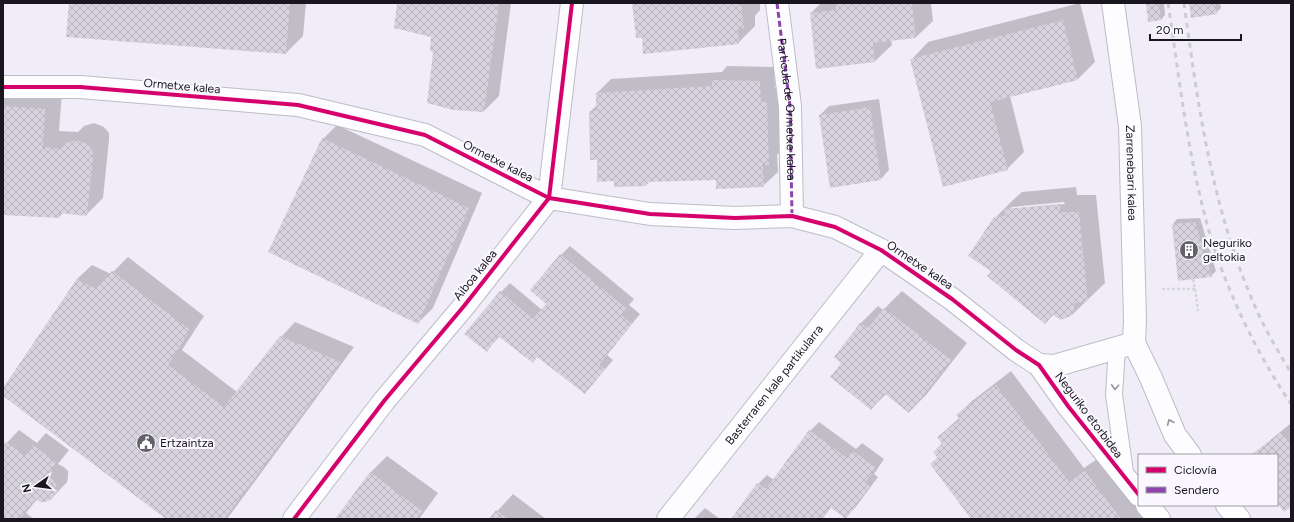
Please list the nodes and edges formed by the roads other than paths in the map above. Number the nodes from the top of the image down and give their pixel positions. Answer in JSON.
{"nodes":[{"id":1,"x":572,"y":3,"type":"edge"},
{"id":2,"x":777,"y":3,"type":"edge"},
{"id":3,"x":1112,"y":3,"type":"edge"},
{"id":4,"x":3,"y":87,"type":"edge"},
{"id":5,"x":549,"y":198,"type":"junction"},
{"id":6,"x":792,"y":216,"type":"junction"},
{"id":7,"x":881,"y":250,"type":"junction"},
{"id":8,"x":1126,"y":346,"type":"junction"},
{"id":9,"x":1080,"y":358,"type":"junction"},
{"id":10,"x":1039,"y":365,"type":"junction"},
{"id":11,"x":1068,"y":406,"type":"junction"},
{"id":12,"x":1189,"y":454,"type":"edge"},
{"id":13,"x":1133,"y":488,"type":"edge"},
{"id":14,"x":1148,"y":506,"type":"edge"},
{"id":15,"x":294,"y":519,"type":"edge"},
{"id":16,"x":668,"y":519,"type":"edge"},
{"id":17,"x":1159,"y":519,"type":"edge"}],
"edges":[{"from":1,"to":5,"type":"street"},
{"from":2,"to":6,"type":"street","name":"Particula de Ormetxe kalea"},
{"from":3,"to":8,"type":"street","name":"Zarrenebarri kalea"},
{"from":4,"to":5,"type":"street","name":"Ormetxe kalea"},
{"from":5,"to":6,"type":"street","name":"Ormetxe kalea"},
{"from":5,"to":15,"type":"street","name":"Aiboa kalea"},
{"from":6,"to":7,"type":"street","name":"Ormetxe kalea"},
{"from":7,"to":10,"type":"street","name":"Ormetxe kalea"},
{"from":7,"to":16,"type":"street","name":"Basterraren kale partikularra"},
{"from":8,"to":9,"type":"street"},
{"from":12,"to":8,"type":"street","one_way":true},
{"from":8,"to":13,"type":"lane","one_way":true},
{"from":9,"to":10,"type":"street"},
{"from":9,"to":11,"type":"street"},
{"from":10,"to":11,"type":"street","name":"Neguriko etorbidea"},
{"from":11,"to":13,"type":"street","name":"Neguriko etorbidea"},
{"from":14,"to":17,"type":"street"}]}
